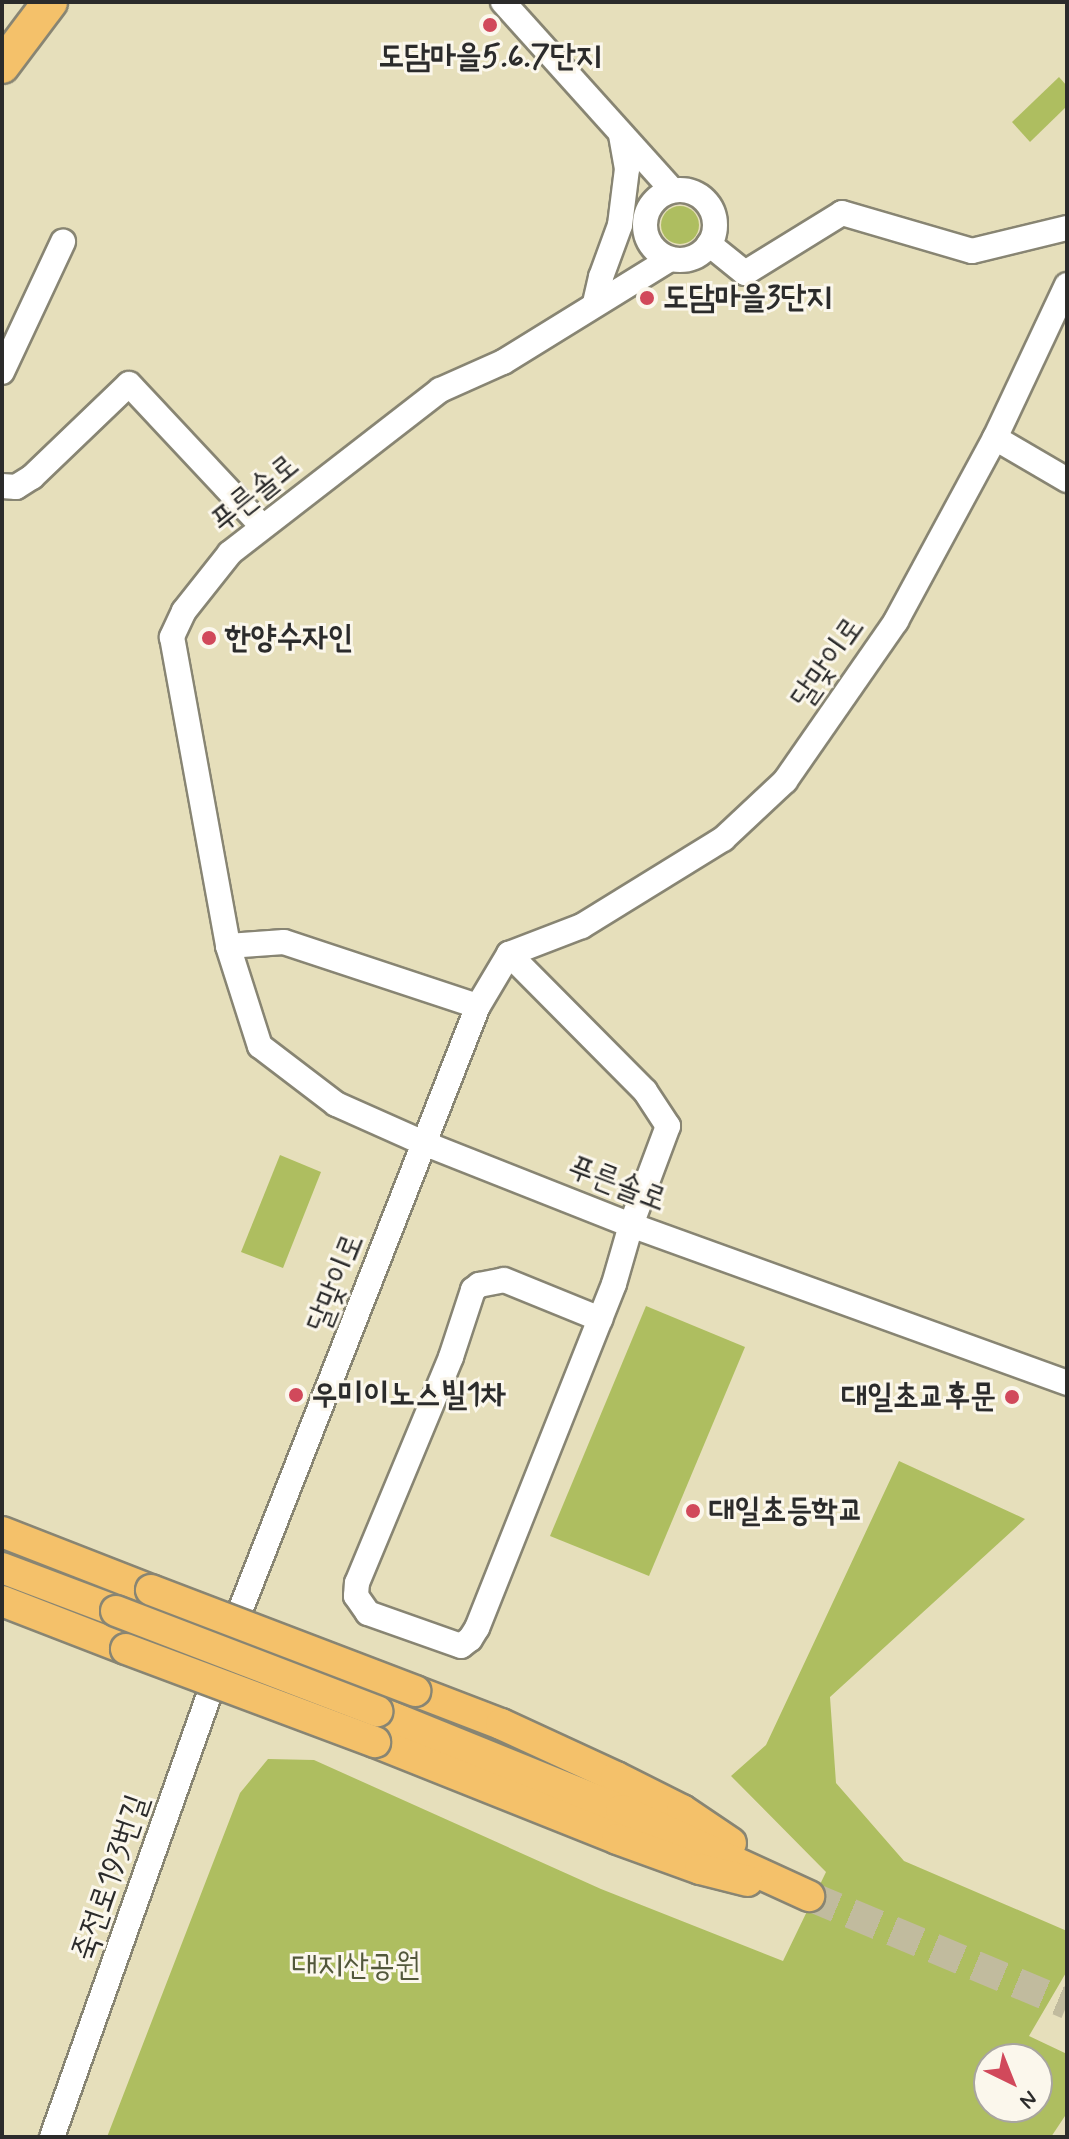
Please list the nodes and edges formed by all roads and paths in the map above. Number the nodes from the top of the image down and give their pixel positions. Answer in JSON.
{"nodes":[{"id":1,"x":20,"y":2,"type":"edge"},
{"id":2,"x":50,"y":2,"type":"edge"},
{"id":3,"x":503,"y":2,"type":"edge"},
{"id":4,"x":2,"y":23,"type":"edge"},
{"id":5,"x":2,"y":66,"type":"edge"},
{"id":6,"x":620,"y":132,"type":"junction"},
{"id":7,"x":672,"y":190,"type":"junction"},
{"id":8,"x":1067,"y":228,"type":"edge"},
{"id":9,"x":63,"y":242,"type":"dead end"},
{"id":10,"x":709,"y":244,"type":"junction"},
{"id":11,"x":670,"y":259,"type":"junction"},
{"id":12,"x":1067,"y":285,"type":"edge"},
{"id":13,"x":595,"y":303,"type":"junction"},
{"id":14,"x":2,"y":372,"type":"edge"},
{"id":15,"x":995,"y":438,"type":"junction"},
{"id":16,"x":1067,"y":480,"type":"edge"},
{"id":17,"x":2,"y":486,"type":"edge"},
{"id":18,"x":262,"y":526,"type":"junction"},
{"id":19,"x":228,"y":946,"type":"junction"},
{"id":20,"x":509,"y":954,"type":"junction"},
{"id":21,"x":478,"y":1006,"type":"junction"},
{"id":22,"x":426,"y":1144,"type":"junction"},
{"id":23,"x":631,"y":1225,"type":"junction"},
{"id":24,"x":600,"y":1319,"type":"junction"},
{"id":25,"x":1067,"y":1383,"type":"edge"},
{"id":26,"x":2,"y":1532,"type":"edge"},
{"id":27,"x":2,"y":1568,"type":"edge"},
{"id":28,"x":2,"y":1601,"type":"edge"},
{"id":29,"x":229,"y":1639,"type":"joint"},
{"id":30,"x":809,"y":1896,"type":"junction"},
{"id":31,"x":52,"y":2137,"type":"edge"}],
"edges":[{"from":1,"to":4,"type":"highway"},
{"from":2,"to":5,"type":"highway"},
{"from":3,"to":6,"type":"street"},
{"from":6,"to":7,"type":"street"},
{"from":6,"to":13,"type":"street"},
{"from":7,"to":10,"type":"street"},
{"from":7,"to":11,"type":"street"},
{"from":8,"to":10,"type":"street"},
{"from":9,"to":14,"type":"street"},
{"from":10,"to":11,"type":"street"},
{"from":11,"to":13,"type":"street","name":"푸른솔로"},
{"from":12,"to":15,"type":"street","name":"달맞이로"},
{"from":13,"to":18,"type":"street","name":"푸른솔로"},
{"from":15,"to":16,"type":"street"},
{"from":15,"to":20,"type":"street","name":"달맞이로"},
{"from":17,"to":18,"type":"street"},
{"from":18,"to":19,"type":"street","name":"푸른솔로"},
{"from":19,"to":21,"type":"street"},
{"from":19,"to":22,"type":"street","name":"푸른솔로"},
{"from":20,"to":21,"type":"street","name":"달맞이로"},
{"from":20,"to":23,"type":"street"},
{"from":21,"to":22,"type":"street","name":"달맞이로"},
{"from":22,"to":23,"type":"street","name":"푸른솔로"},
{"from":22,"to":29,"type":"street","name":"달맞이로"},
{"from":23,"to":24,"type":"street"},
{"from":23,"to":25,"type":"street","name":"푸른솔로"},
{"from":24,"to":24,"type":"street"},
{"from":26,"to":30,"type":"main road","bridge":true},
{"from":27,"to":30,"type":"main road","bridge":true},
{"from":28,"to":30,"type":"main road","bridge":true},
{"from":29,"to":31,"type":"street","name":"죽전로193번길"}]}
